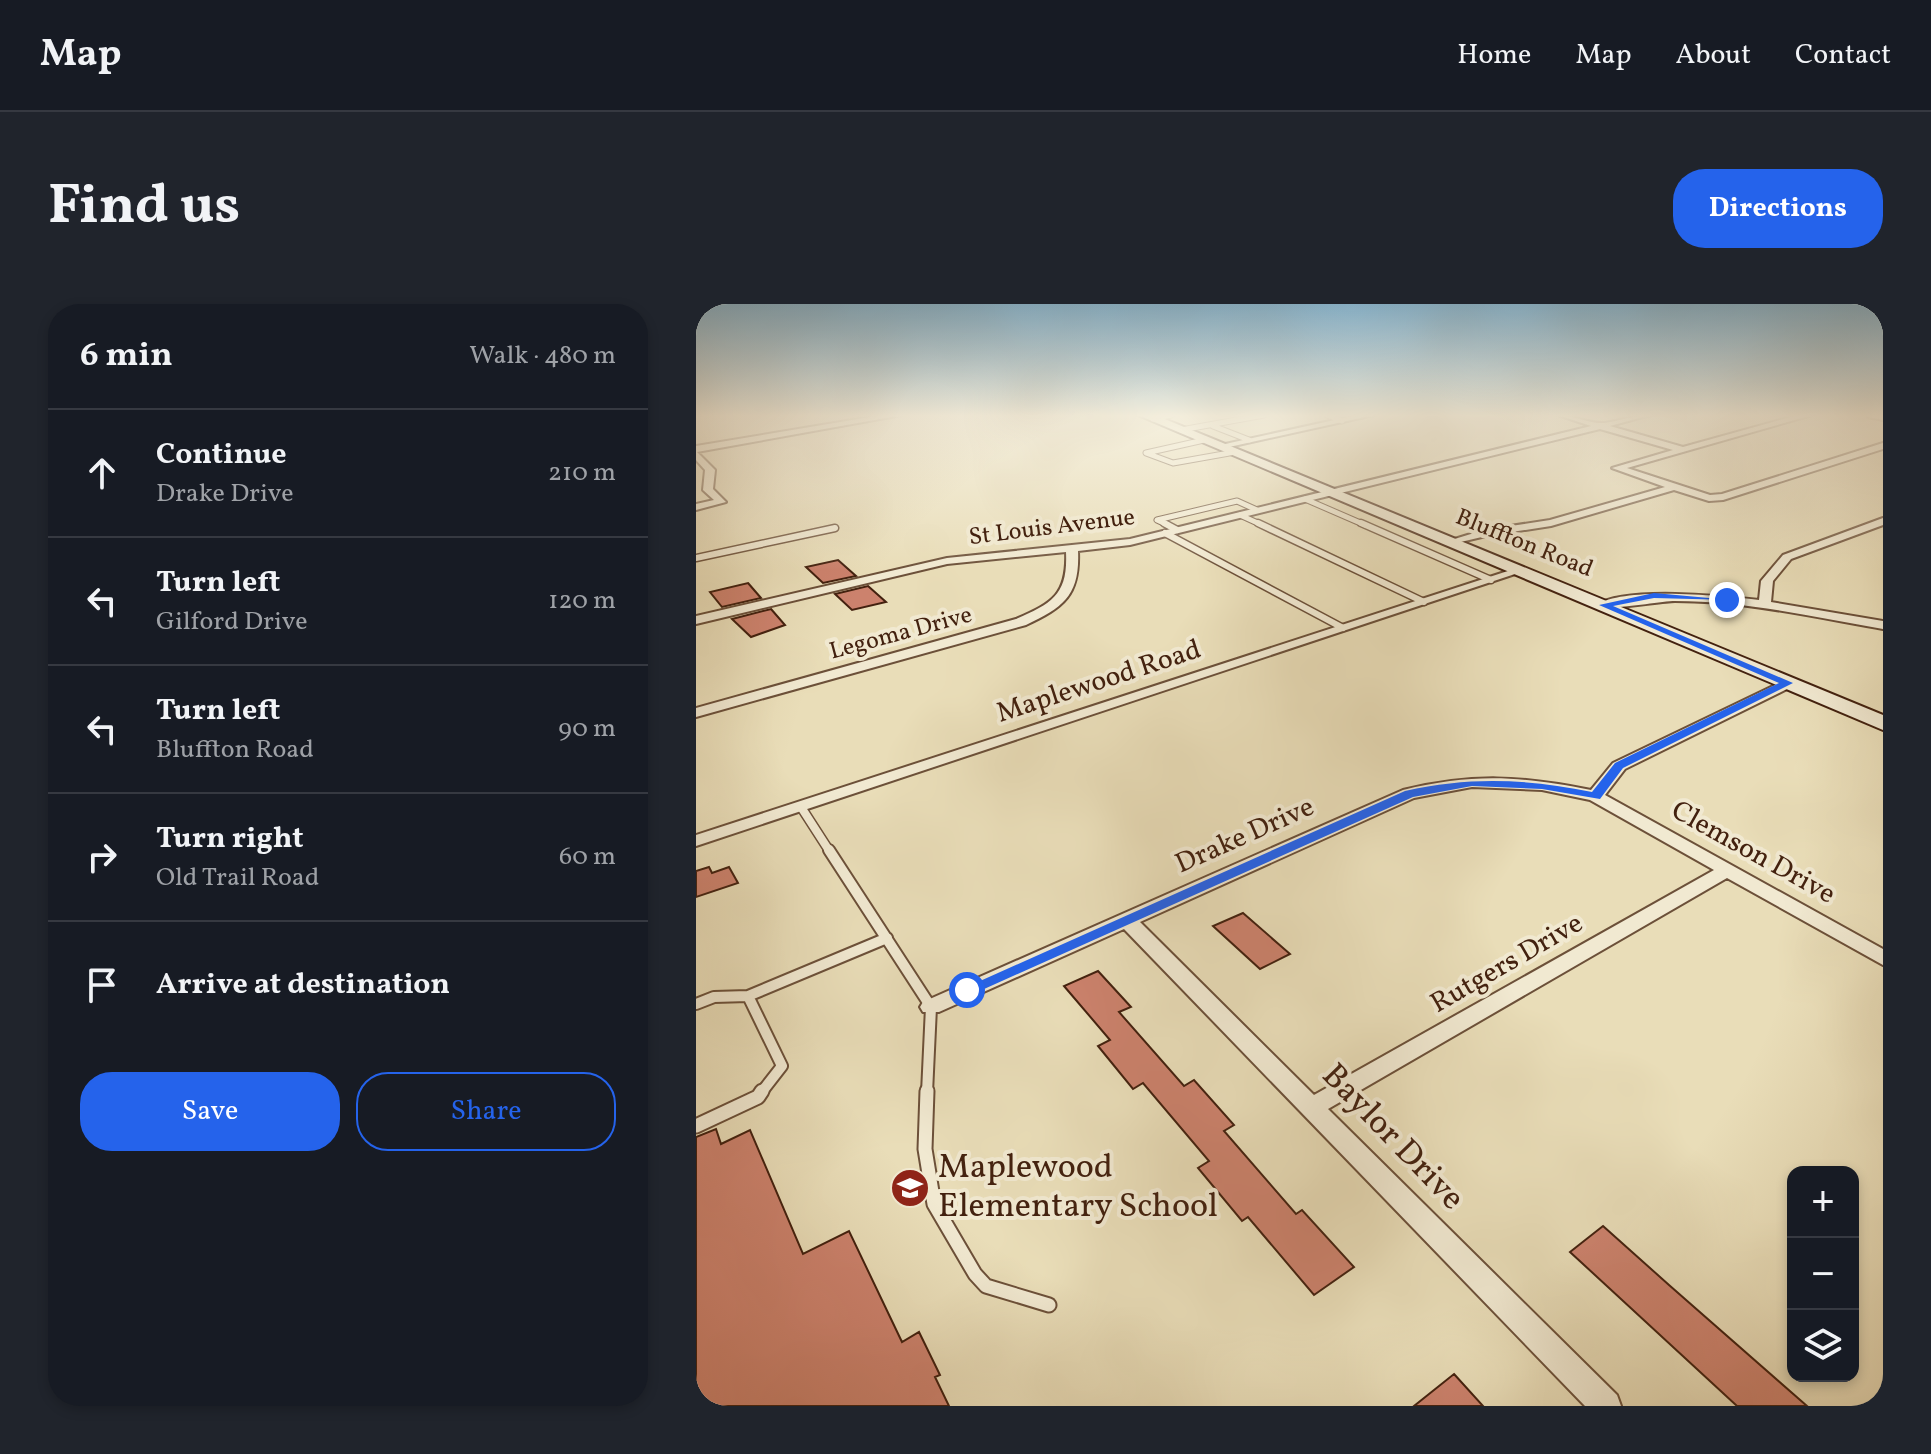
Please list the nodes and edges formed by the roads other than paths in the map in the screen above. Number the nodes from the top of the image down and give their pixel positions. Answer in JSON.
{"nodes":[{"id":1,"x":707,"y":466,"type":"edge"},
{"id":2,"x":1270,"y":466,"type":"edge"},
{"id":3,"x":1436,"y":466,"type":"edge"},
{"id":4,"x":1623,"y":466,"type":"edge"},
{"id":5,"x":1819,"y":466,"type":"edge"},
{"id":6,"x":1674,"y":487,"type":"junction"},
{"id":7,"x":1333,"y":492,"type":"junction"},
{"id":8,"x":1305,"y":499,"type":"junction"},
{"id":9,"x":696,"y":507,"type":"edge"},
{"id":10,"x":1257,"y":510,"type":"junction"},
{"id":11,"x":1240,"y":515,"type":"junction"},
{"id":12,"x":1883,"y":521,"type":"edge"},
{"id":13,"x":835,"y":528,"type":"dead end"},
{"id":14,"x":1177,"y":530,"type":"junction"},
{"id":15,"x":1165,"y":533,"type":"junction"},
{"id":16,"x":1452,"y":543,"type":"junction"},
{"id":17,"x":1072,"y":550,"type":"junction"},
{"id":18,"x":696,"y":558,"type":"edge"},
{"id":19,"x":1518,"y":571,"type":"junction"},
{"id":20,"x":1491,"y":580,"type":"junction"},
{"id":21,"x":1424,"y":602,"type":"junction"},
{"id":22,"x":1603,"y":605,"type":"junction"},
{"id":23,"x":1765,"y":605,"type":"junction"},
{"id":24,"x":696,"y":620,"type":"edge"},
{"id":25,"x":1883,"y":625,"type":"edge"},
{"id":26,"x":1343,"y":628,"type":"junction"},
{"id":27,"x":1788,"y":683,"type":"junction"},
{"id":28,"x":696,"y":713,"type":"edge"},
{"id":29,"x":1883,"y":723,"type":"edge"},
{"id":30,"x":1595,"y":796,"type":"junction"},
{"id":31,"x":801,"y":807,"type":"junction"},
{"id":32,"x":696,"y":841,"type":"edge"},
{"id":33,"x":1728,"y":870,"type":"junction"},
{"id":34,"x":1127,"y":920,"type":"junction"},
{"id":35,"x":887,"y":938,"type":"junction"},
{"id":36,"x":1883,"y":958,"type":"edge"},
{"id":37,"x":748,"y":996,"type":"junction"},
{"id":38,"x":696,"y":1004,"type":"edge"},
{"id":39,"x":931,"y":1007,"type":"junction"},
{"id":40,"x":1314,"y":1106,"type":"junction"},
{"id":41,"x":696,"y":1126,"type":"edge"},
{"id":42,"x":1049,"y":1305,"type":"dead end"},
{"id":43,"x":1606,"y":1406,"type":"edge"}],
"edges":[{"from":1,"to":9,"type":"street"},
{"from":2,"to":7,"type":"main road","name":"Bluffton Road"},
{"from":3,"to":7,"type":"street","name":"St Louis Avenue"},
{"from":4,"to":6,"type":"street"},
{"from":5,"to":6,"type":"street"},
{"from":6,"to":16,"type":"street"},
{"from":7,"to":8,"type":"street","name":"St Louis Avenue"},
{"from":7,"to":16,"type":"main road","name":"Bluffton Road"},
{"from":8,"to":10,"type":"street","name":"St Louis Avenue"},
{"from":8,"to":20,"type":"lane"},
{"from":10,"to":11,"type":"street","name":"St Louis Avenue"},
{"from":10,"to":14,"type":"lane"},
{"from":11,"to":14,"type":"street","name":"St Louis Avenue"},
{"from":11,"to":21,"type":"lane"},
{"from":12,"to":23,"type":"street"},
{"from":13,"to":18,"type":"lane"},
{"from":14,"to":15,"type":"street","name":"St Louis Avenue"},
{"from":15,"to":17,"type":"street","name":"St Louis Avenue"},
{"from":15,"to":26,"type":"lane"},
{"from":16,"to":19,"type":"main road","name":"Bluffton Road"},
{"from":17,"to":24,"type":"street","name":"St Louis Avenue"},
{"from":17,"to":28,"type":"street","name":"Legoma Drive"},
{"from":19,"to":20,"type":"street","name":"Maplewood Road"},
{"from":19,"to":22,"type":"main road","name":"Bluffton Road"},
{"from":20,"to":21,"type":"street","name":"Maplewood Road"},
{"from":21,"to":26,"type":"street","name":"Maplewood Road"},
{"from":22,"to":23,"type":"street"},
{"from":22,"to":27,"type":"main road","name":"Bluffton Road"},
{"from":23,"to":25,"type":"street"},
{"from":26,"to":31,"type":"street","name":"Maplewood Road"},
{"from":27,"to":29,"type":"main road","name":"Bluffton Road"},
{"from":27,"to":30,"type":"street"},
{"from":30,"to":33,"type":"street","name":"Clemson Drive"},
{"from":30,"to":34,"type":"street","name":"Drake Drive"},
{"from":31,"to":32,"type":"street","name":"Maplewood Road"},
{"from":31,"to":35,"type":"lane"},
{"from":33,"to":36,"type":"street","name":"Clemson Drive"},
{"from":33,"to":40,"type":"street","name":"Rutgers Drive"},
{"from":34,"to":39,"type":"street","name":"Drake Drive"},
{"from":34,"to":40,"type":"street","name":"Baylor Drive"},
{"from":35,"to":37,"type":"lane"},
{"from":35,"to":39,"type":"lane"},
{"from":37,"to":38,"type":"lane"},
{"from":37,"to":41,"type":"lane"},
{"from":39,"to":42,"type":"lane"},
{"from":40,"to":43,"type":"street","name":"Baylor Drive"}]}
